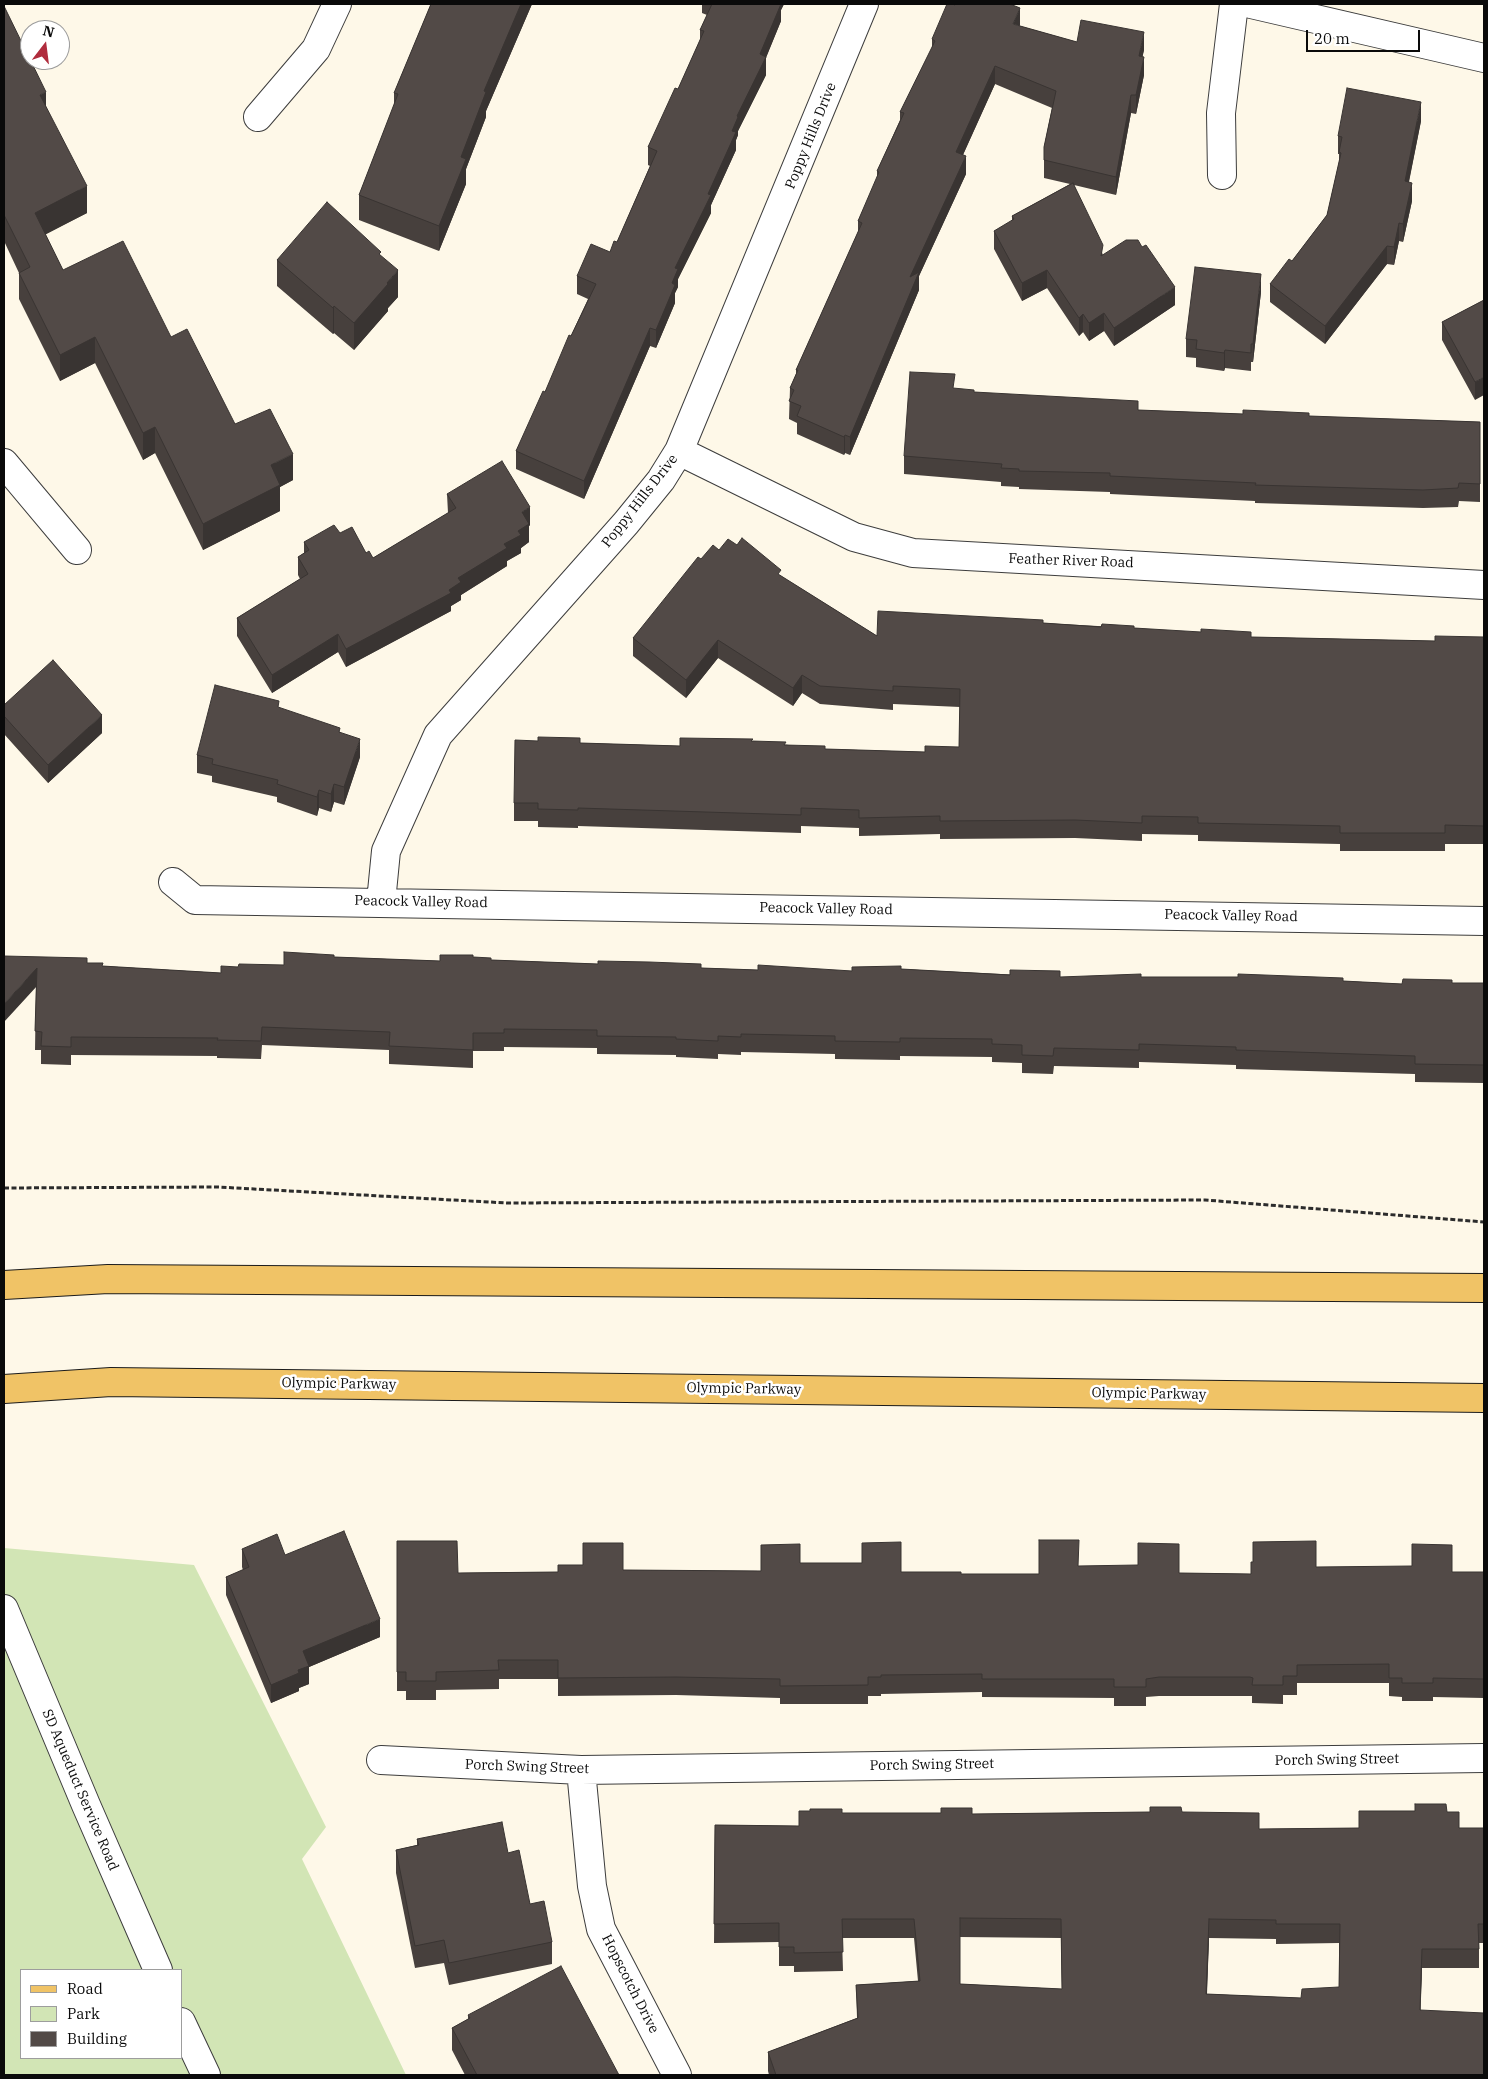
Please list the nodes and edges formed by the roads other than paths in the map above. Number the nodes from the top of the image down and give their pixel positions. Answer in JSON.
{"nodes":[{"id":1,"x":337,"y":4,"type":"edge"},
{"id":2,"x":864,"y":4,"type":"edge"},
{"id":3,"x":1234,"y":4,"type":"edge"},
{"id":4,"x":1250,"y":4,"type":"edge"},
{"id":5,"x":1484,"y":58,"type":"edge"},
{"id":6,"x":258,"y":117,"type":"dead end"},
{"id":7,"x":1222,"y":175,"type":"dead end"},
{"id":8,"x":680,"y":451,"type":"junction"},
{"id":9,"x":4,"y":463,"type":"edge"},
{"id":10,"x":77,"y":550,"type":"dead end"},
{"id":11,"x":1484,"y":584,"type":"edge"},
{"id":12,"x":173,"y":882,"type":"dead end"},
{"id":13,"x":381,"y":902,"type":"junction"},
{"id":14,"x":1484,"y":921,"type":"edge"},
{"id":15,"x":4,"y":1285,"type":"edge"},
{"id":16,"x":1484,"y":1288,"type":"edge"},
{"id":17,"x":4,"y":1388,"type":"edge"},
{"id":18,"x":1484,"y":1398,"type":"edge"},
{"id":19,"x":4,"y":1609,"type":"edge"},
{"id":20,"x":1484,"y":1758,"type":"edge"},
{"id":21,"x":381,"y":1760,"type":"dead end"},
{"id":22,"x":581,"y":1770,"type":"junction"},
{"id":23,"x":158,"y":1969,"type":"edge"},
{"id":24,"x":182,"y":2024,"type":"edge"},
{"id":25,"x":206,"y":2075,"type":"edge"},
{"id":26,"x":677,"y":2075,"type":"edge"}],
"edges":[{"from":1,"to":6,"type":"street"},
{"from":2,"to":8,"type":"street","name":"Poppy Hills Drive"},
{"from":3,"to":7,"type":"street"},
{"from":4,"to":5,"type":"street"},
{"from":8,"to":11,"type":"street","name":"Feather River Road"},
{"from":8,"to":13,"type":"street","name":"Poppy Hills Drive"},
{"from":9,"to":10,"type":"street"},
{"from":12,"to":13,"type":"street","name":"Peacock Valley Road"},
{"from":13,"to":14,"type":"street","name":"Peacock Valley Road"},
{"from":15,"to":16,"type":"main road"},
{"from":17,"to":18,"type":"main road","name":"Olympic Parkway"},
{"from":19,"to":23,"type":"street","name":"SD Aqueduct Service Road"},
{"from":20,"to":22,"type":"street","name":"Porch Swing Street"},
{"from":21,"to":22,"type":"street","name":"Porch Swing Street"},
{"from":22,"to":26,"type":"street","name":"Hopscotch Drive"},
{"from":24,"to":25,"type":"street"}]}
